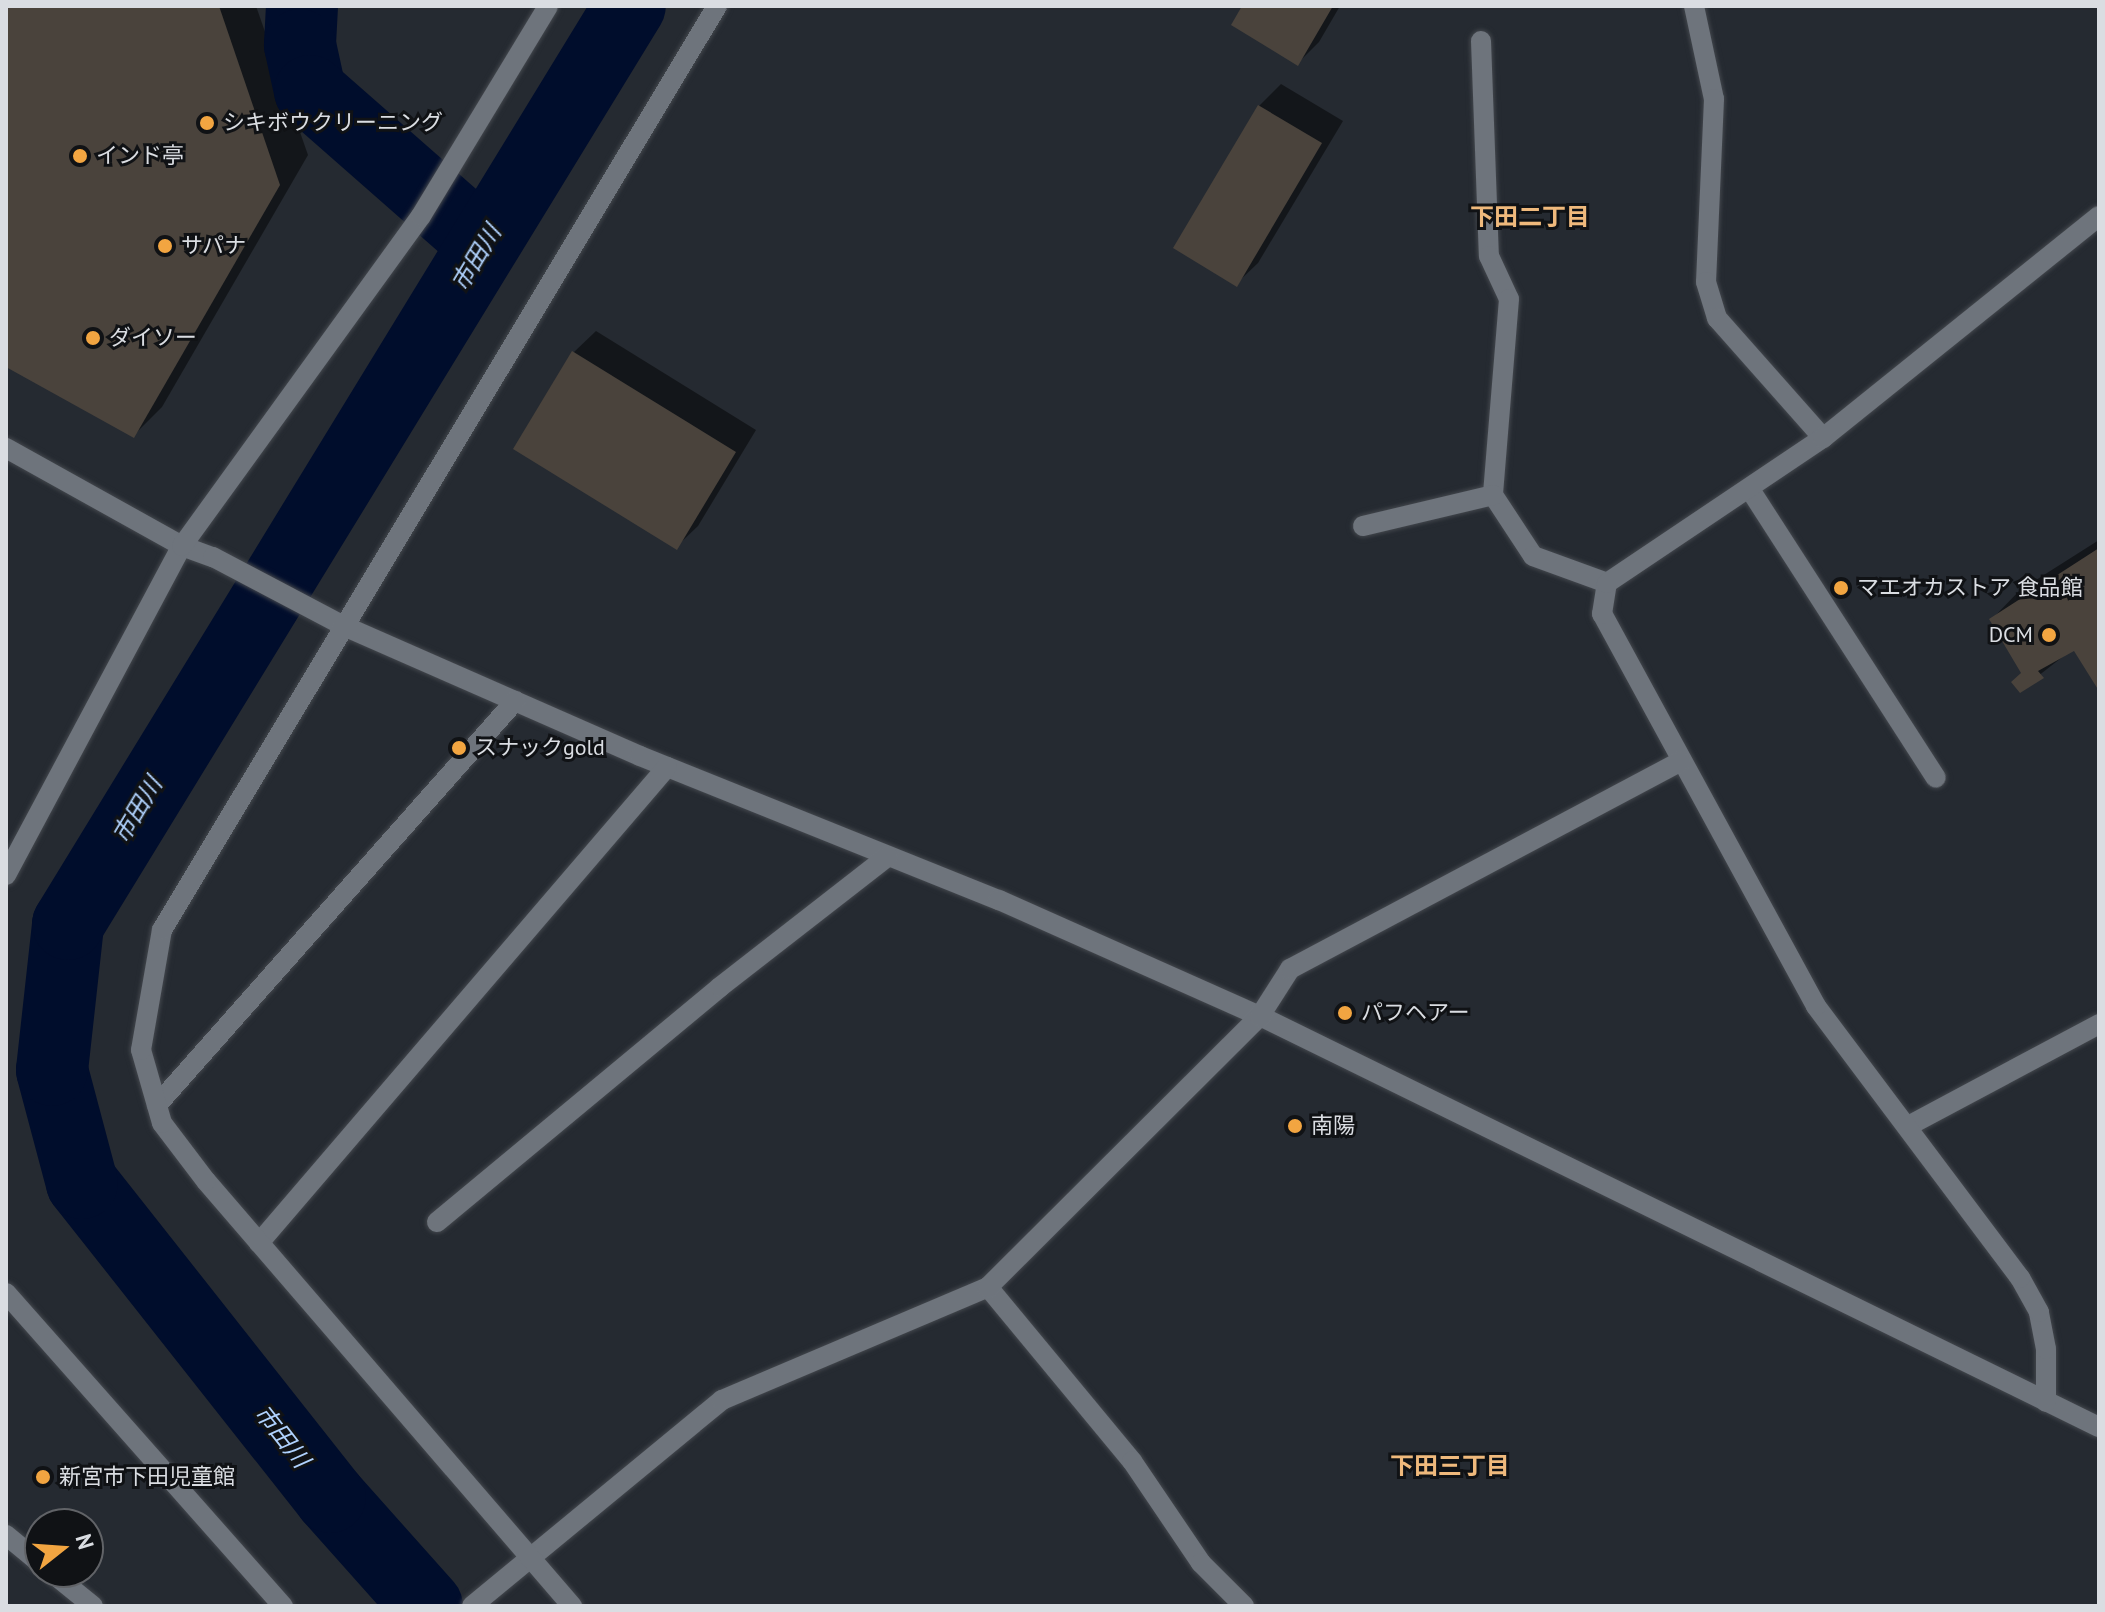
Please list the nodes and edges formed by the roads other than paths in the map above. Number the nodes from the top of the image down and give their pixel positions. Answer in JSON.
{"nodes":[{"id":1,"x":548,"y":6,"type":"edge"},
{"id":2,"x":717,"y":6,"type":"edge"},
{"id":3,"x":1694,"y":6,"type":"edge"},
{"id":4,"x":1481,"y":41,"type":"dead end"},
{"id":5,"x":2099,"y":216,"type":"edge"},
{"id":6,"x":1823,"y":438,"type":"junction"},
{"id":7,"x":6,"y":448,"type":"edge"},
{"id":8,"x":1751,"y":491,"type":"junction"},
{"id":9,"x":1493,"y":495,"type":"junction"},
{"id":10,"x":1363,"y":526,"type":"dead end"},
{"id":11,"x":182,"y":546,"type":"junction"},
{"id":12,"x":1607,"y":583,"type":"junction"},
{"id":13,"x":344,"y":626,"type":"junction"},
{"id":14,"x":515,"y":701,"type":"junction"},
{"id":15,"x":1680,"y":762,"type":"junction"},
{"id":16,"x":667,"y":767,"type":"junction"},
{"id":17,"x":1936,"y":778,"type":"dead end"},
{"id":18,"x":888,"y":856,"type":"junction"},
{"id":19,"x":6,"y":875,"type":"edge"},
{"id":20,"x":1260,"y":1016,"type":"junction"},
{"id":21,"x":2099,"y":1024,"type":"edge"},
{"id":22,"x":157,"y":1105,"type":"junction"},
{"id":23,"x":1910,"y":1125,"type":"junction"},
{"id":24,"x":437,"y":1222,"type":"dead end"},
{"id":25,"x":259,"y":1243,"type":"junction"},
{"id":26,"x":988,"y":1287,"type":"junction"},
{"id":27,"x":6,"y":1293,"type":"edge"},
{"id":28,"x":2046,"y":1402,"type":"junction"},
{"id":29,"x":2099,"y":1427,"type":"edge"},
{"id":30,"x":6,"y":1535,"type":"edge"},
{"id":31,"x":24,"y":1550,"type":"edge"},
{"id":32,"x":530,"y":1557,"type":"junction"},
{"id":33,"x":71,"y":1588,"type":"edge"},
{"id":34,"x":93,"y":1606,"type":"edge"},
{"id":35,"x":283,"y":1606,"type":"edge"},
{"id":36,"x":472,"y":1606,"type":"edge"},
{"id":37,"x":572,"y":1606,"type":"edge"},
{"id":38,"x":1244,"y":1606,"type":"edge"}],
"edges":[{"from":1,"to":11,"type":"street"},
{"from":2,"to":13,"type":"street"},
{"from":3,"to":6,"type":"street"},
{"from":4,"to":9,"type":"street"},
{"from":5,"to":6,"type":"street"},
{"from":6,"to":8,"type":"street"},
{"from":7,"to":11,"type":"street"},
{"from":8,"to":12,"type":"street"},
{"from":8,"to":17,"type":"street"},
{"from":9,"to":10,"type":"street"},
{"from":9,"to":12,"type":"street"},
{"from":11,"to":13,"type":"street"},
{"from":11,"to":19,"type":"street"},
{"from":12,"to":15,"type":"street"},
{"from":13,"to":14,"type":"street"},
{"from":13,"to":22,"type":"street"},
{"from":14,"to":16,"type":"street"},
{"from":14,"to":22,"type":"street"},
{"from":15,"to":20,"type":"street"},
{"from":15,"to":23,"type":"street"},
{"from":16,"to":18,"type":"street"},
{"from":16,"to":25,"type":"street"},
{"from":18,"to":20,"type":"street"},
{"from":18,"to":24,"type":"street"},
{"from":20,"to":26,"type":"street"},
{"from":20,"to":28,"type":"street"},
{"from":21,"to":23,"type":"street"},
{"from":22,"to":25,"type":"street"},
{"from":23,"to":28,"type":"street"},
{"from":25,"to":32,"type":"street"},
{"from":26,"to":32,"type":"street"},
{"from":26,"to":38,"type":"street"},
{"from":27,"to":35,"type":"street"},
{"from":28,"to":29,"type":"street"},
{"from":30,"to":31,"type":"street"},
{"from":32,"to":36,"type":"street"},
{"from":32,"to":37,"type":"street"},
{"from":33,"to":34,"type":"street"}]}
